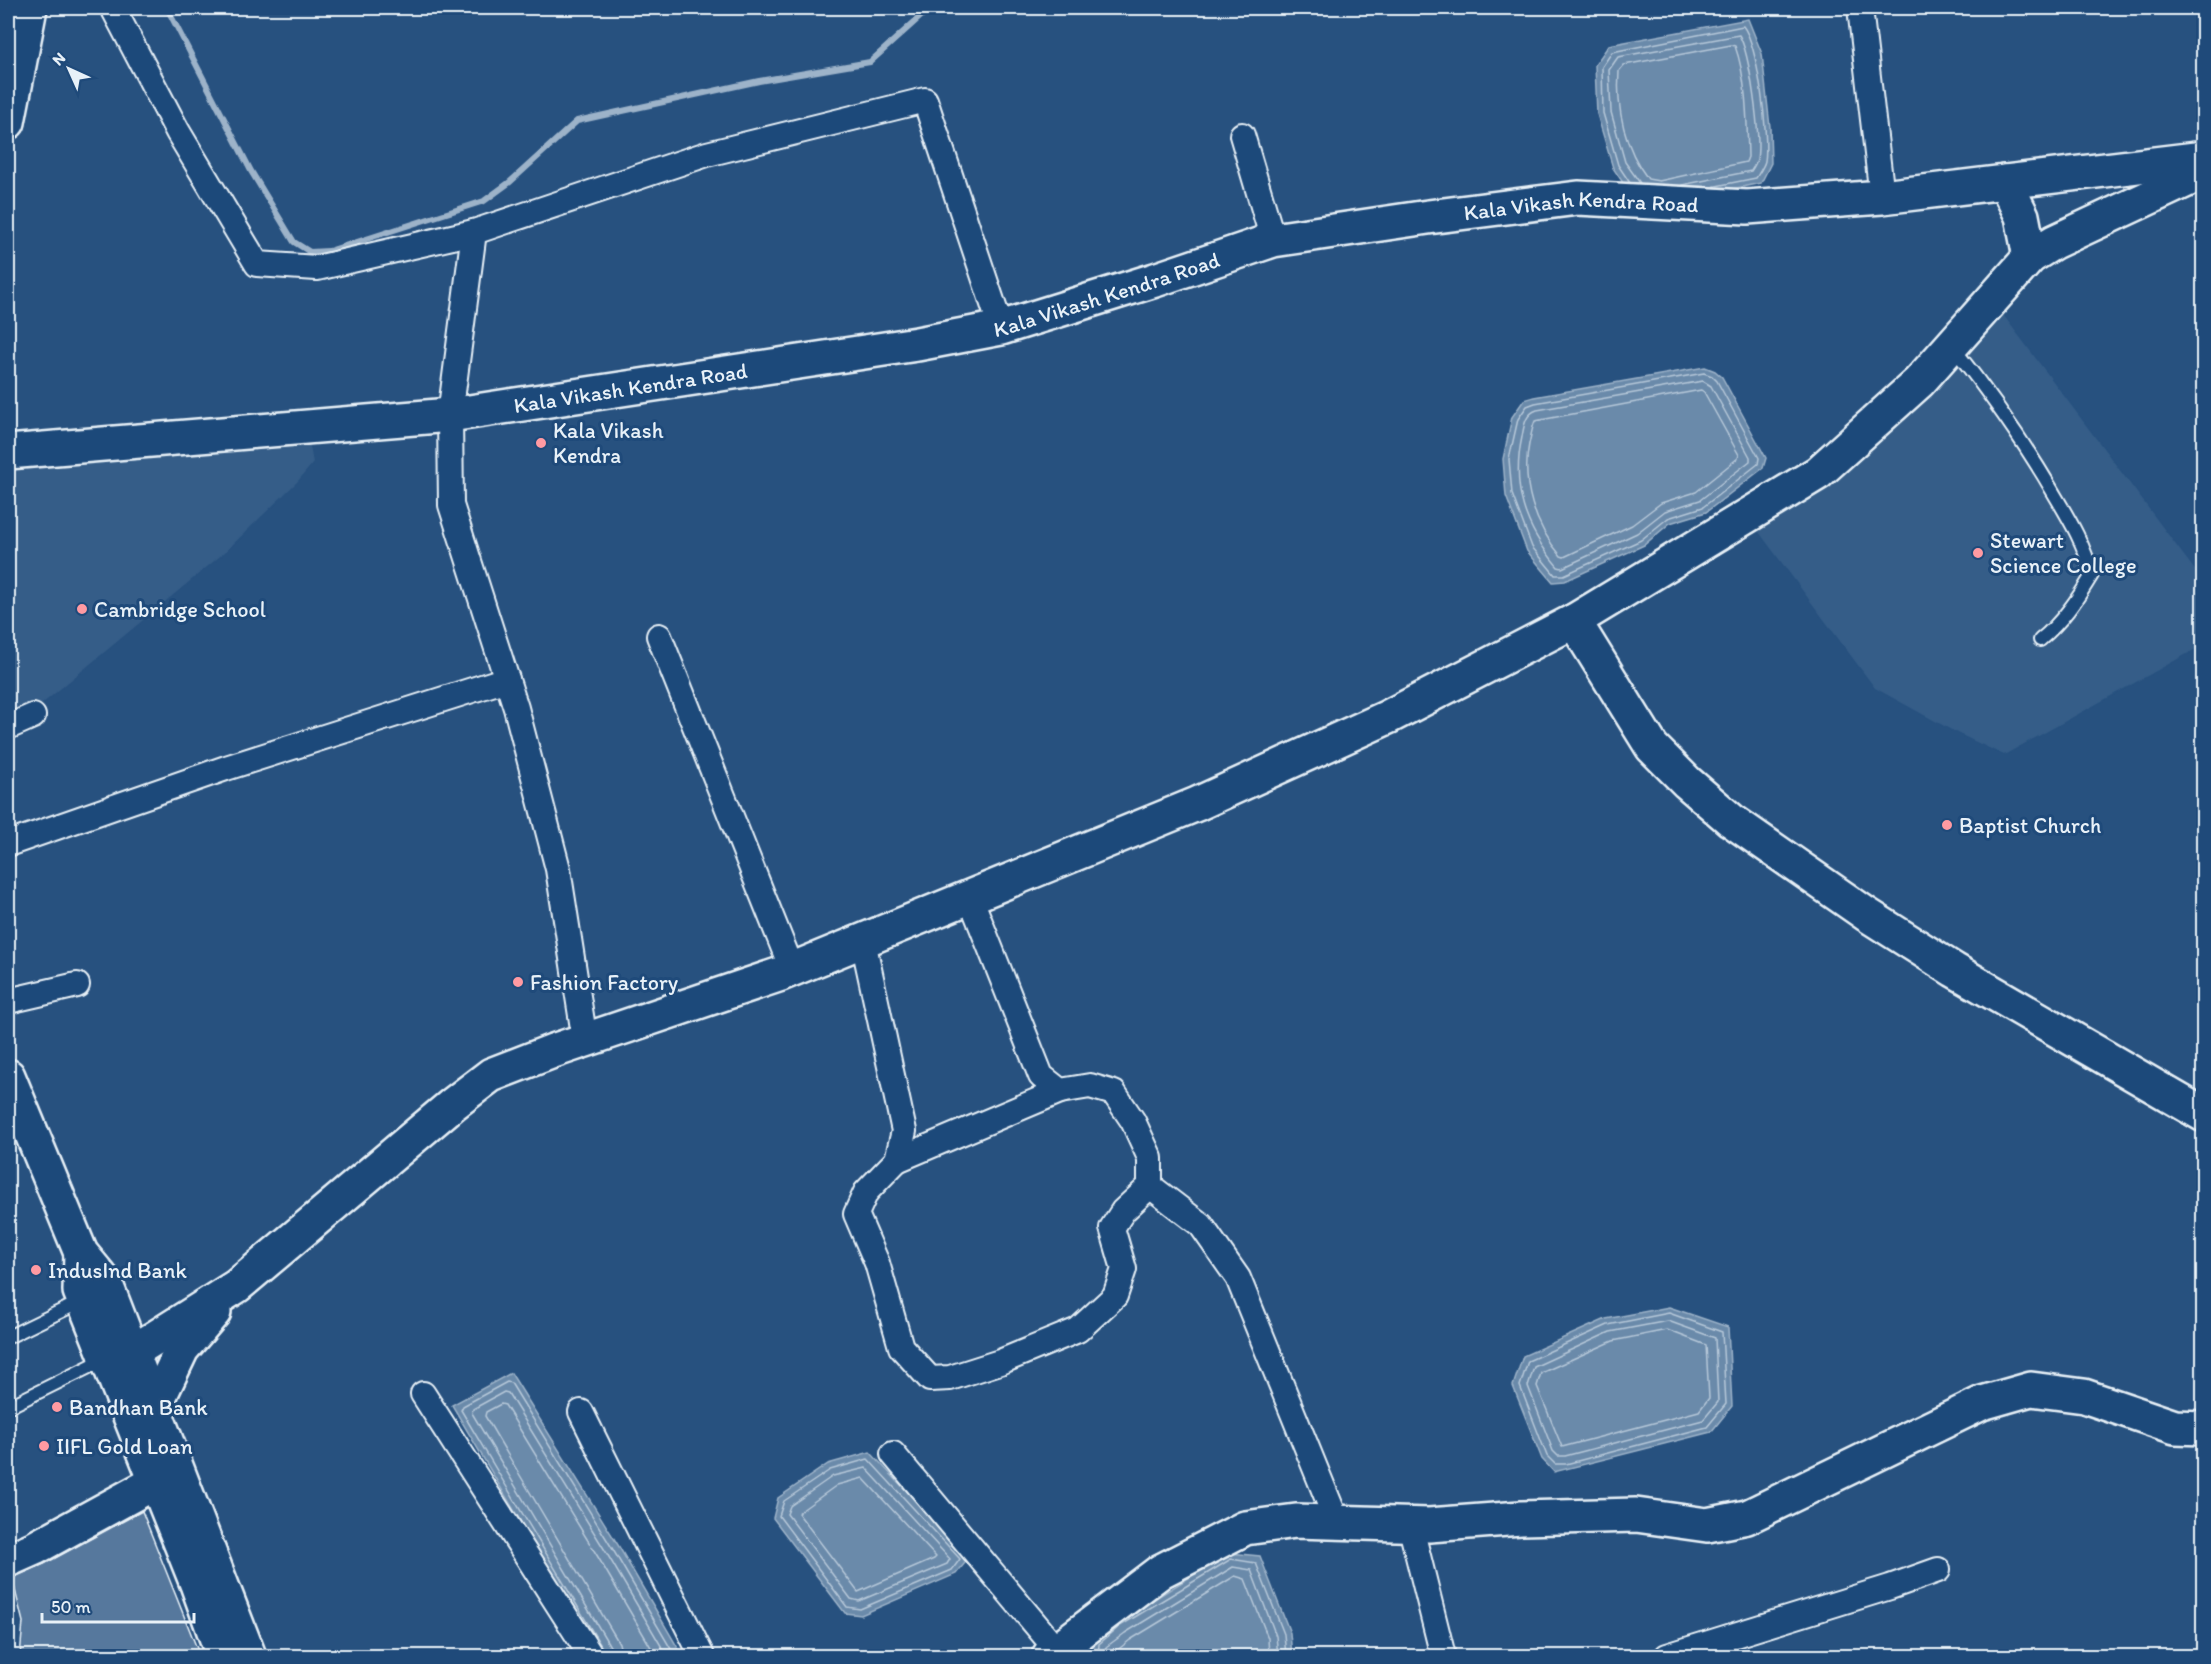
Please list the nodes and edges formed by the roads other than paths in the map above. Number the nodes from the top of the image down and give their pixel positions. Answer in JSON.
{"nodes":[{"id":1,"x":30,"y":8,"type":"edge"},
{"id":2,"x":113,"y":8,"type":"edge"},
{"id":3,"x":1860,"y":8,"type":"edge"},
{"id":4,"x":8,"y":122,"type":"edge"},
{"id":5,"x":1242,"y":135,"type":"dead end"},
{"id":6,"x":2204,"y":158,"type":"edge"},
{"id":7,"x":2204,"y":172,"type":"edge"},
{"id":8,"x":2005,"y":182,"type":"junction"},
{"id":9,"x":1882,"y":197,"type":"junction"},
{"id":10,"x":474,"y":232,"type":"junction"},
{"id":11,"x":1273,"y":240,"type":"junction"},
{"id":12,"x":2030,"y":257,"type":"junction"},
{"id":13,"x":1001,"y":328,"type":"junction"},
{"id":14,"x":1952,"y":345,"type":"junction"},
{"id":15,"x":450,"y":415,"type":"junction"},
{"id":16,"x":8,"y":452,"type":"edge"},
{"id":17,"x":1574,"y":621,"type":"junction"},
{"id":18,"x":659,"y":636,"type":"dead end"},
{"id":19,"x":2040,"y":640,"type":"dead end"},
{"id":20,"x":507,"y":679,"type":"junction"},
{"id":21,"x":33,"y":716,"type":"dead end"},
{"id":22,"x":8,"y":727,"type":"edge"},
{"id":23,"x":8,"y":844,"type":"edge"},
{"id":24,"x":970,"y":897,"type":"junction"},
{"id":25,"x":863,"y":941,"type":"junction"},
{"id":26,"x":792,"y":969,"type":"junction"},
{"id":27,"x":77,"y":985,"type":"dead end"},
{"id":28,"x":8,"y":1001,"type":"edge"},
{"id":29,"x":585,"y":1041,"type":"junction"},
{"id":30,"x":8,"y":1076,"type":"edge"},
{"id":31,"x":1060,"y":1091,"type":"junction"},
{"id":32,"x":2204,"y":1115,"type":"edge"},
{"id":33,"x":897,"y":1160,"type":"junction"},
{"id":34,"x":1150,"y":1186,"type":"junction"},
{"id":35,"x":81,"y":1253,"type":"junction"},
{"id":36,"x":237,"y":1286,"type":"junction"},
{"id":37,"x":84,"y":1300,"type":"junction"},
{"id":38,"x":8,"y":1337,"type":"edge"},
{"id":39,"x":118,"y":1356,"type":"junction"},
{"id":40,"x":423,"y":1394,"type":"dead end"},
{"id":41,"x":12,"y":1405,"type":"dead end"},
{"id":42,"x":154,"y":1408,"type":"junction"},
{"id":43,"x":581,"y":1412,"type":"dead end"},
{"id":44,"x":2204,"y":1428,"type":"edge"},
{"id":45,"x":893,"y":1454,"type":"dead end"},
{"id":46,"x":167,"y":1476,"type":"junction"},
{"id":47,"x":1337,"y":1522,"type":"junction"},
{"id":48,"x":1410,"y":1524,"type":"junction"},
{"id":49,"x":8,"y":1560,"type":"edge"},
{"id":50,"x":1938,"y":1570,"type":"dead end"},
{"id":51,"x":1056,"y":1654,"type":"edge"},
{"id":52,"x":223,"y":1656,"type":"edge"},
{"id":53,"x":249,"y":1656,"type":"edge"},
{"id":54,"x":591,"y":1656,"type":"edge"},
{"id":55,"x":702,"y":1656,"type":"edge"},
{"id":56,"x":1443,"y":1656,"type":"edge"},
{"id":57,"x":1667,"y":1656,"type":"edge"}],
"edges":[{"from":1,"to":4,"type":"street"},
{"from":2,"to":10,"type":"street"},
{"from":3,"to":9,"type":"street"},
{"from":5,"to":11,"type":"street"},
{"from":6,"to":8,"type":"street","name":"Kala Vikash Kendra Road"},
{"from":7,"to":12,"type":"street"},
{"from":8,"to":9,"type":"street","name":"Kala Vikash Kendra Road"},
{"from":8,"to":12,"type":"street"},
{"from":9,"to":11,"type":"street","name":"Kala Vikash Kendra Road"},
{"from":10,"to":13,"type":"street"},
{"from":10,"to":15,"type":"street"},
{"from":11,"to":13,"type":"street","name":"Kala Vikash Kendra Road"},
{"from":12,"to":14,"type":"street"},
{"from":13,"to":15,"type":"street","name":"Kala Vikash Kendra Road"},
{"from":14,"to":17,"type":"street"},
{"from":14,"to":19,"type":"lane"},
{"from":15,"to":16,"type":"street","name":"Kala Vikash Kendra Road"},
{"from":15,"to":20,"type":"street"},
{"from":17,"to":24,"type":"street"},
{"from":17,"to":32,"type":"street"},
{"from":18,"to":26,"type":"street"},
{"from":20,"to":23,"type":"street"},
{"from":20,"to":29,"type":"street"},
{"from":21,"to":22,"type":"street"},
{"from":24,"to":25,"type":"street"},
{"from":24,"to":31,"type":"street"},
{"from":25,"to":26,"type":"street"},
{"from":25,"to":33,"type":"street"},
{"from":26,"to":29,"type":"street"},
{"from":27,"to":28,"type":"street"},
{"from":29,"to":36,"type":"street"},
{"from":30,"to":35,"type":"street"},
{"from":31,"to":33,"type":"street"},
{"from":31,"to":34,"type":"street"},
{"from":33,"to":34,"type":"street"},
{"from":34,"to":47,"type":"street"},
{"from":35,"to":37,"type":"street"},
{"from":35,"to":39,"type":"street"},
{"from":36,"to":39,"type":"street"},
{"from":36,"to":42,"type":"street"},
{"from":37,"to":38,"type":"lane"},
{"from":37,"to":39,"type":"street"},
{"from":39,"to":41,"type":"lane"},
{"from":39,"to":42,"type":"street"},
{"from":39,"to":46,"type":"street"},
{"from":40,"to":54,"type":"street"},
{"from":42,"to":46,"type":"street"},
{"from":43,"to":55,"type":"street"},
{"from":44,"to":48,"type":"street"},
{"from":45,"to":51,"type":"street"},
{"from":46,"to":49,"type":"street"},
{"from":46,"to":52,"type":"street"},
{"from":46,"to":53,"type":"street"},
{"from":47,"to":48,"type":"street"},
{"from":47,"to":51,"type":"street"},
{"from":48,"to":56,"type":"street"},
{"from":50,"to":57,"type":"street"}]}
